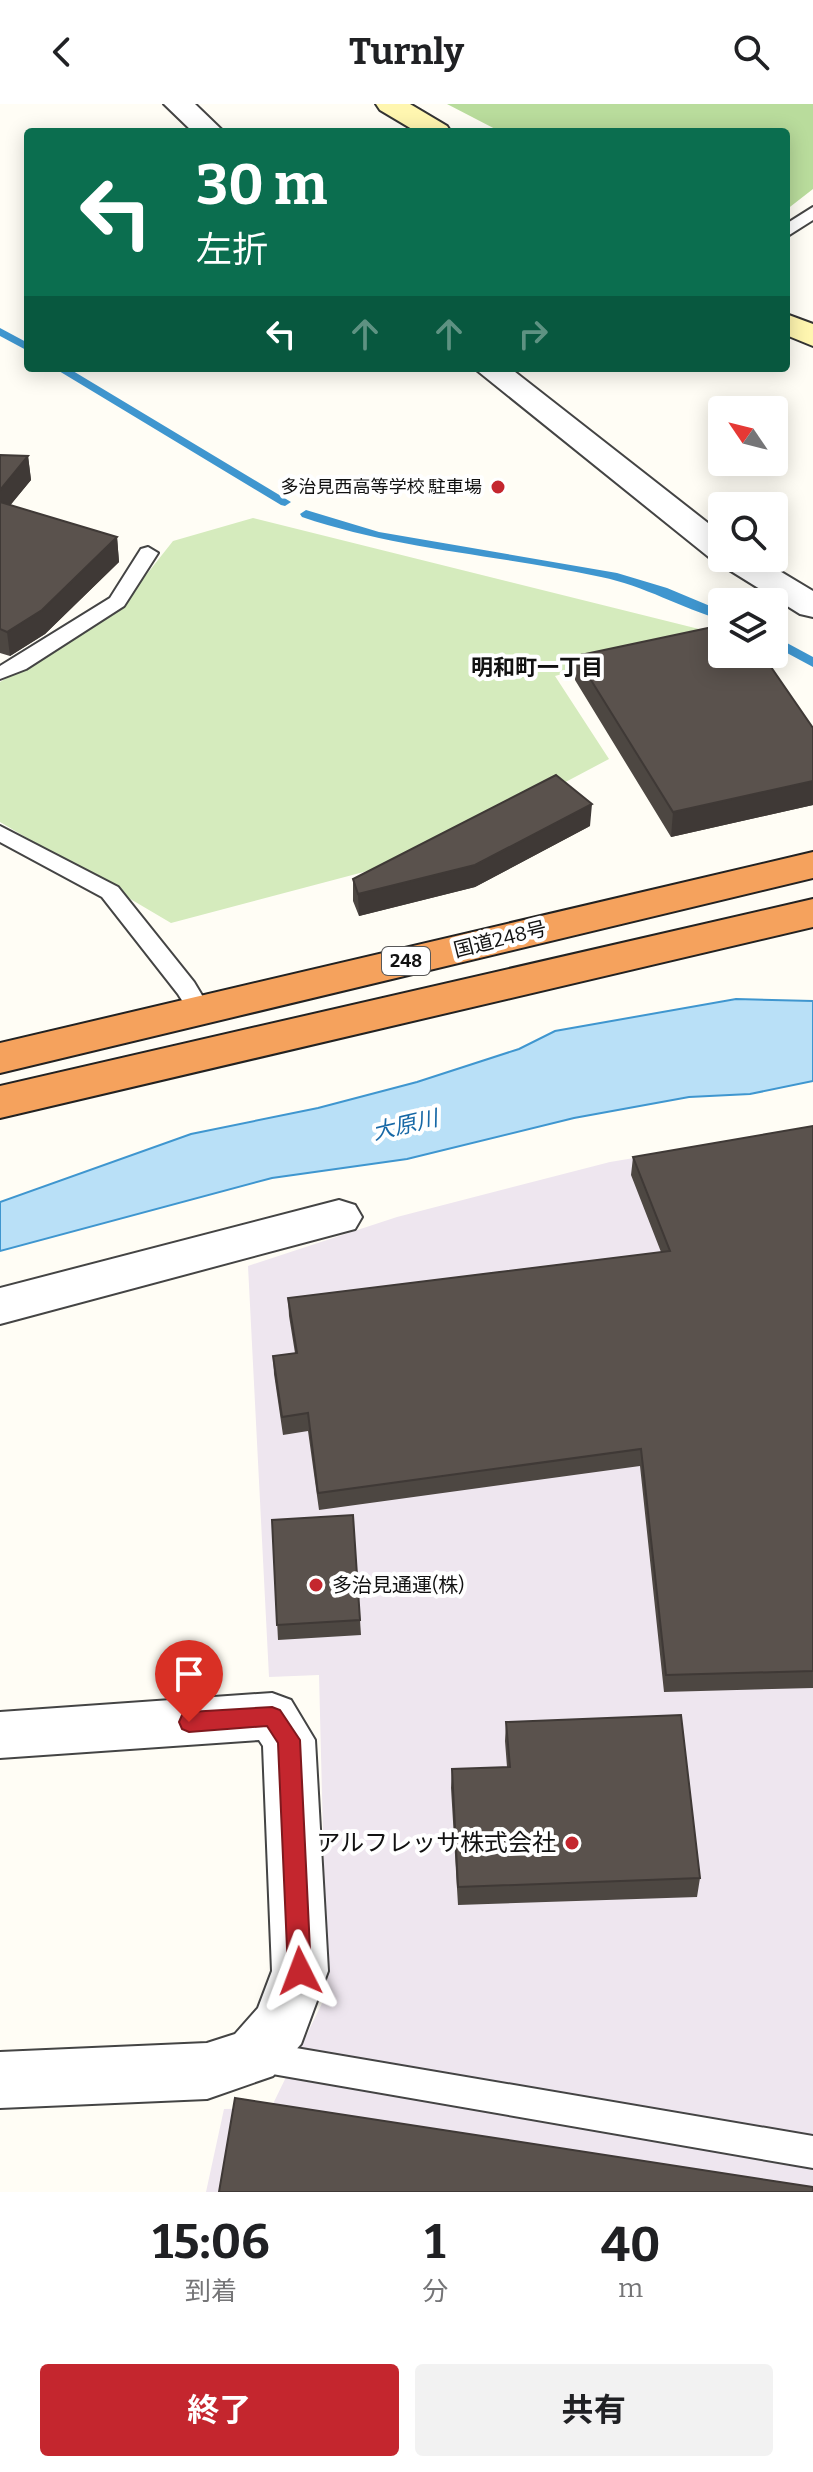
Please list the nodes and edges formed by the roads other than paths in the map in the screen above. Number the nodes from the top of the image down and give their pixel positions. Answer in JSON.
{"nodes":[{"id":1,"x":178,"y":104,"type":"edge"},
{"id":2,"x":390,"y":104,"type":"edge"},
{"id":3,"x":205,"y":128,"type":"edge"},
{"id":4,"x":430,"y":128,"type":"edge"},
{"id":5,"x":813,"y":212,"type":"edge"},
{"id":6,"x":790,"y":229,"type":"edge"},
{"id":7,"x":790,"y":325,"type":"edge"},
{"id":8,"x":813,"y":336,"type":"edge"},
{"id":9,"x":495,"y":372,"type":"edge"},
{"id":10,"x":708,"y":540,"type":"edge"},
{"id":11,"x":148,"y":553,"type":"dead end"},
{"id":12,"x":756,"y":572,"type":"edge"},
{"id":13,"x":813,"y":606,"type":"edge"},
{"id":14,"x":0,"y":673,"type":"edge"},
{"id":15,"x":0,"y":833,"type":"edge"},
{"id":16,"x":813,"y":865,"type":"edge"},
{"id":17,"x":813,"y":913,"type":"edge"},
{"id":18,"x":201,"y":1012,"type":"junction"},
{"id":19,"x":0,"y":1058,"type":"edge"},
{"id":20,"x":0,"y":1102,"type":"edge"},
{"id":21,"x":339,"y":1217,"type":"dead end"},
{"id":22,"x":0,"y":1306,"type":"edge"},
{"id":23,"x":0,"y":1735,"type":"edge"},
{"id":24,"x":253,"y":2056,"type":"junction"},
{"id":25,"x":0,"y":2080,"type":"edge"},
{"id":26,"x":813,"y":2152,"type":"edge"}],
"edges":[{"from":1,"to":3,"type":"street"},
{"from":2,"to":4,"type":"street"},
{"from":5,"to":6,"type":"lane"},
{"from":7,"to":8,"type":"street"},
{"from":9,"to":10,"type":"street"},
{"from":11,"to":14,"type":"lane"},
{"from":12,"to":13,"type":"street"},
{"from":15,"to":18,"type":"lane"},
{"from":16,"to":18,"type":"highway","name":"国道248号","number":"248"},
{"from":17,"to":20,"type":"highway","number":"248"},
{"from":18,"to":19,"type":"highway","name":"国道248号","number":"248"},
{"from":21,"to":22,"type":"street"},
{"from":23,"to":24,"type":"street"},
{"from":24,"to":25,"type":"street"},
{"from":24,"to":26,"type":"lane"}]}
